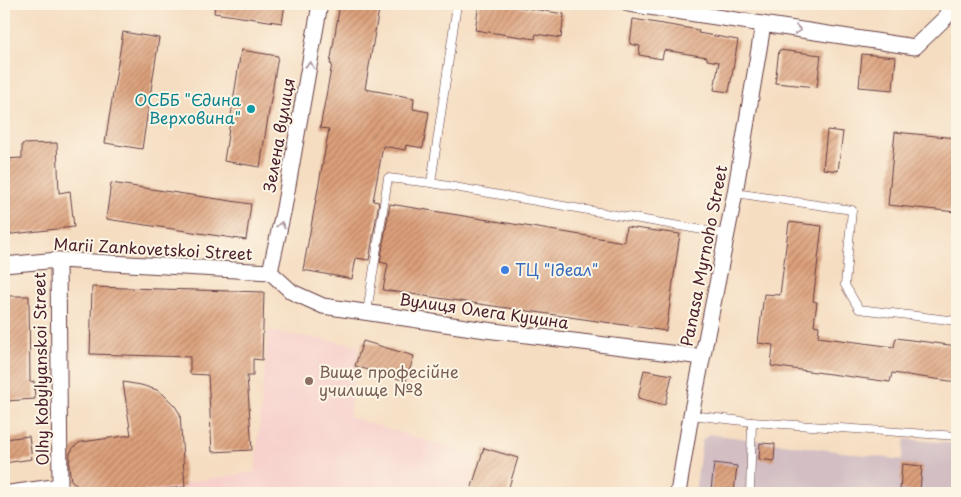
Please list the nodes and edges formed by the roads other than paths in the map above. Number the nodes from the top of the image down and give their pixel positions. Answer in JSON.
{"nodes":[{"id":1,"x":320,"y":4,"type":"edge"},
{"id":2,"x":457,"y":4,"type":"edge"},
{"id":3,"x":629,"y":4,"type":"edge"},
{"id":4,"x":951,"y":13,"type":"edge"},
{"id":5,"x":763,"y":25,"type":"junction"},
{"id":6,"x":431,"y":183,"type":"junction"},
{"id":7,"x":735,"y":193,"type":"junction"},
{"id":8,"x":726,"y":234,"type":"junction"},
{"id":9,"x":58,"y":260,"type":"junction"},
{"id":10,"x":4,"y":265,"type":"edge"},
{"id":11,"x":270,"y":272,"type":"junction"},
{"id":12,"x":367,"y":312,"type":"junction"},
{"id":13,"x":957,"y":321,"type":"edge"},
{"id":14,"x":702,"y":357,"type":"junction"},
{"id":15,"x":691,"y":415,"type":"junction"},
{"id":16,"x":752,"y":422,"type":"junction"},
{"id":17,"x":957,"y":436,"type":"edge"},
{"id":18,"x":10,"y":493,"type":"edge"},
{"id":19,"x":678,"y":493,"type":"edge"},
{"id":20,"x":750,"y":493,"type":"edge"}],
"edges":[{"from":11,"to":1,"type":"street","name":"Зелена вулиця","one_way":true},
{"from":2,"to":6,"type":"lane"},
{"from":3,"to":5,"type":"street"},
{"from":5,"to":4,"type":"street","one_way":true},
{"from":5,"to":7,"type":"street","name":"Panasa Myrnoho Street"},
{"from":6,"to":8,"type":"lane"},
{"from":6,"to":12,"type":"lane"},
{"from":7,"to":8,"type":"street","name":"Panasa Myrnoho Street"},
{"from":7,"to":13,"type":"lane"},
{"from":8,"to":14,"type":"street","name":"Panasa Myrnoho Street"},
{"from":9,"to":10,"type":"street","name":"Marii Zankovetskoi Street"},
{"from":9,"to":11,"type":"street","name":"Marii Zankovetskoi Street"},
{"from":9,"to":18,"type":"street","name":"Olhy Kobylyanskoi Street"},
{"from":11,"to":12,"type":"street","name":"Вулиця Олега Куцина"},
{"from":12,"to":14,"type":"street","name":"Вулиця Олега Куцина"},
{"from":14,"to":15,"type":"street","name":"Panasa Myrnoho Street"},
{"from":15,"to":16,"type":"lane"},
{"from":15,"to":19,"type":"street","name":"Panasa Myrnoho Street"},
{"from":16,"to":17,"type":"lane"},
{"from":16,"to":20,"type":"lane"}]}
